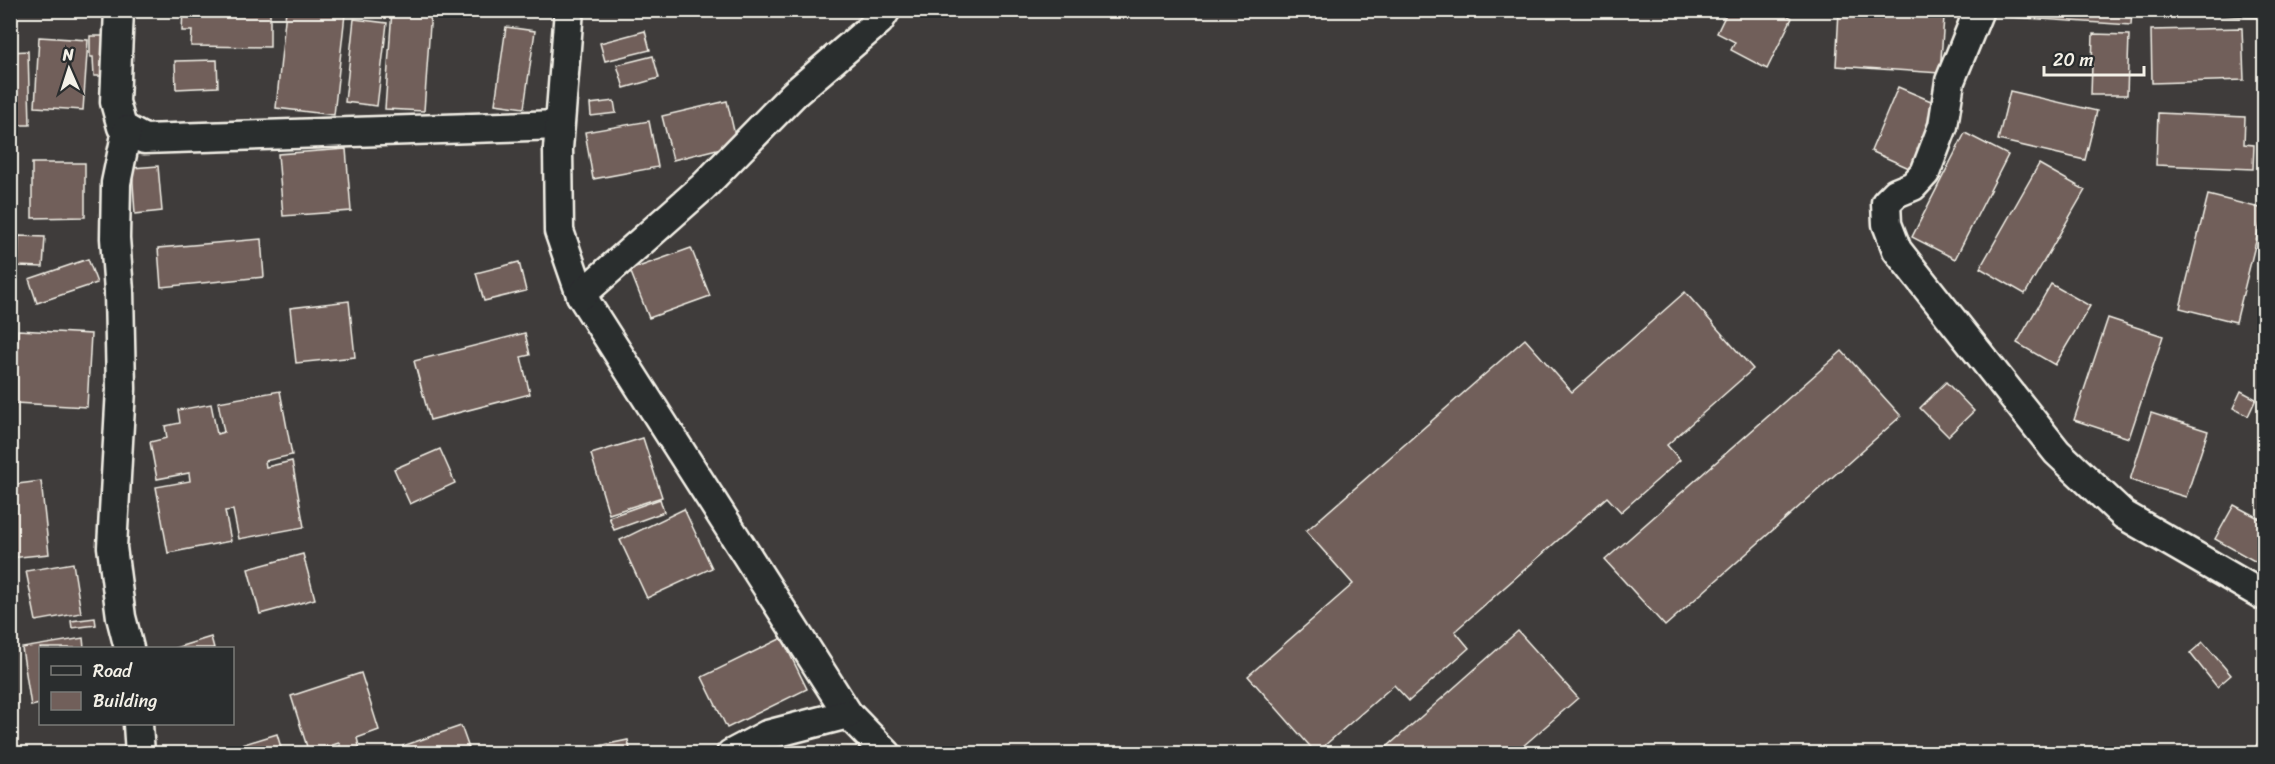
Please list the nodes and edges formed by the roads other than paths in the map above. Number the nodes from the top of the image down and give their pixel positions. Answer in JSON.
{"nodes":[{"id":1,"x":119,"y":10,"type":"edge"},
{"id":2,"x":569,"y":10,"type":"edge"},
{"id":3,"x":886,"y":10,"type":"edge"},
{"id":4,"x":1979,"y":10,"type":"edge"},
{"id":5,"x":559,"y":125,"type":"junction"},
{"id":6,"x":127,"y":130,"type":"junction"},
{"id":7,"x":580,"y":295,"type":"junction"},
{"id":8,"x":2265,"y":596,"type":"edge"},
{"id":9,"x":129,"y":647,"type":"edge"},
{"id":10,"x":848,"y":714,"type":"junction"},
{"id":11,"x":138,"y":725,"type":"edge"},
{"id":12,"x":140,"y":753,"type":"edge"},
{"id":13,"x":731,"y":753,"type":"edge"},
{"id":14,"x":887,"y":753,"type":"edge"}],
"edges":[{"from":1,"to":6,"type":"street"},
{"from":2,"to":5,"type":"street"},
{"from":3,"to":7,"type":"street"},
{"from":4,"to":8,"type":"street"},
{"from":5,"to":6,"type":"street"},
{"from":5,"to":7,"type":"street"},
{"from":6,"to":9,"type":"street"},
{"from":7,"to":10,"type":"street"},
{"from":10,"to":13,"type":"street"},
{"from":10,"to":14,"type":"street"},
{"from":11,"to":12,"type":"street"}]}
